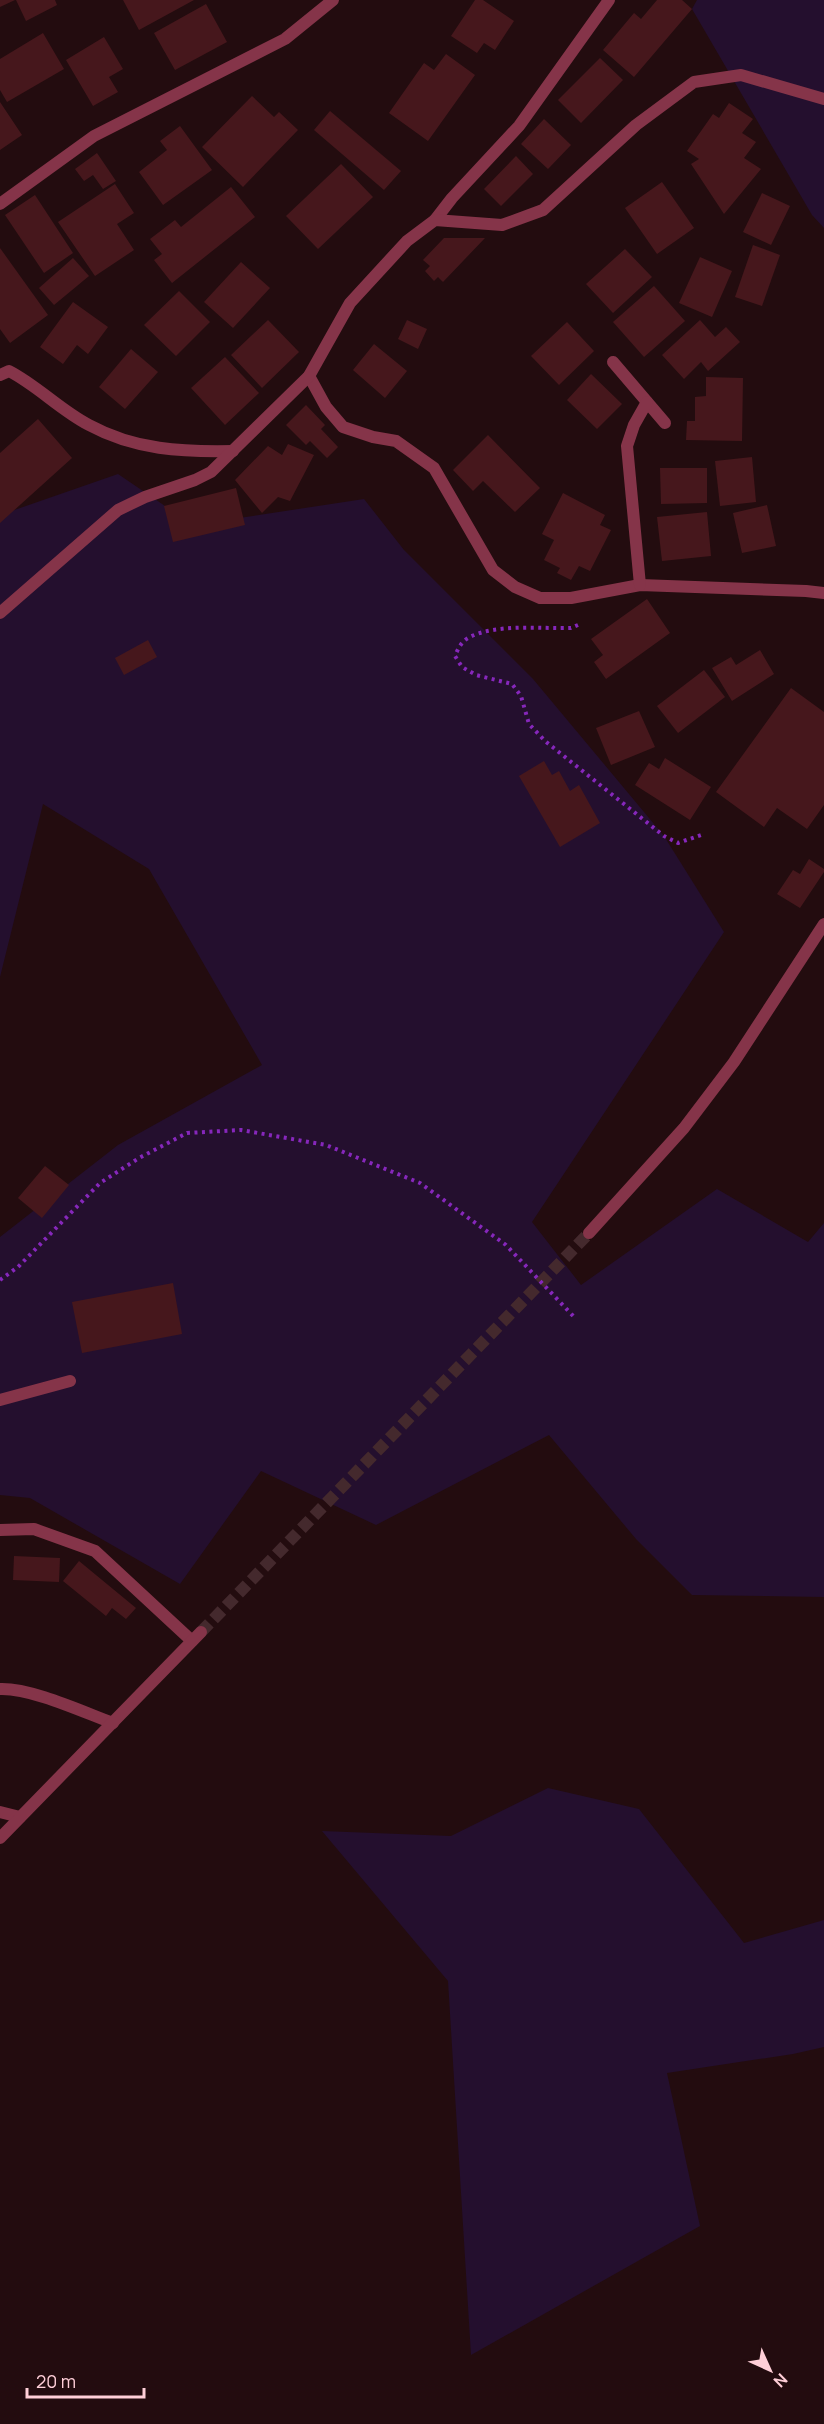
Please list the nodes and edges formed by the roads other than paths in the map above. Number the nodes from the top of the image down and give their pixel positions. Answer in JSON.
{"nodes":[{"id":1,"x":333,"y":0,"type":"edge"},
{"id":2,"x":609,"y":0,"type":"edge"},
{"id":3,"x":824,"y":99,"type":"edge"},
{"id":4,"x":0,"y":204,"type":"edge"},
{"id":5,"x":435,"y":220,"type":"junction"},
{"id":6,"x":613,"y":362,"type":"dead end"},
{"id":7,"x":0,"y":375,"type":"edge"},
{"id":8,"x":309,"y":376,"type":"junction"},
{"id":9,"x":648,"y":402,"type":"junction"},
{"id":10,"x":665,"y":423,"type":"dead end"},
{"id":11,"x":233,"y":451,"type":"junction"},
{"id":12,"x":640,"y":585,"type":"junction"},
{"id":13,"x":824,"y":593,"type":"edge"},
{"id":14,"x":0,"y":613,"type":"edge"},
{"id":15,"x":824,"y":924,"type":"edge"},
{"id":16,"x":589,"y":1233,"type":"tunnel mouth"},
{"id":17,"x":70,"y":1381,"type":"dead end"},
{"id":18,"x":0,"y":1400,"type":"edge"},
{"id":19,"x":0,"y":1530,"type":"edge"},
{"id":20,"x":0,"y":1689,"type":"edge"},
{"id":21,"x":113,"y":1723,"type":"junction"},
{"id":22,"x":0,"y":1812,"type":"edge"},
{"id":23,"x":20,"y":1817,"type":"junction"},
{"id":24,"x":0,"y":1838,"type":"edge"}],
"edges":[{"from":1,"to":4,"type":"street"},
{"from":2,"to":5,"type":"street"},
{"from":3,"to":5,"type":"street"},
{"from":5,"to":8,"type":"street"},
{"from":6,"to":9,"type":"street"},
{"from":7,"to":11,"type":"street"},
{"from":8,"to":11,"type":"street"},
{"from":8,"to":12,"type":"street"},
{"from":9,"to":10,"type":"street"},
{"from":9,"to":12,"type":"street"},
{"from":11,"to":14,"type":"street"},
{"from":12,"to":13,"type":"street"},
{"from":15,"to":16,"type":"street"},
{"from":17,"to":18,"type":"street"},
{"from":19,"to":21,"type":"street"},
{"from":20,"to":21,"type":"street"},
{"from":21,"to":23,"type":"street"},
{"from":22,"to":23,"type":"street"},
{"from":23,"to":24,"type":"street"}]}
